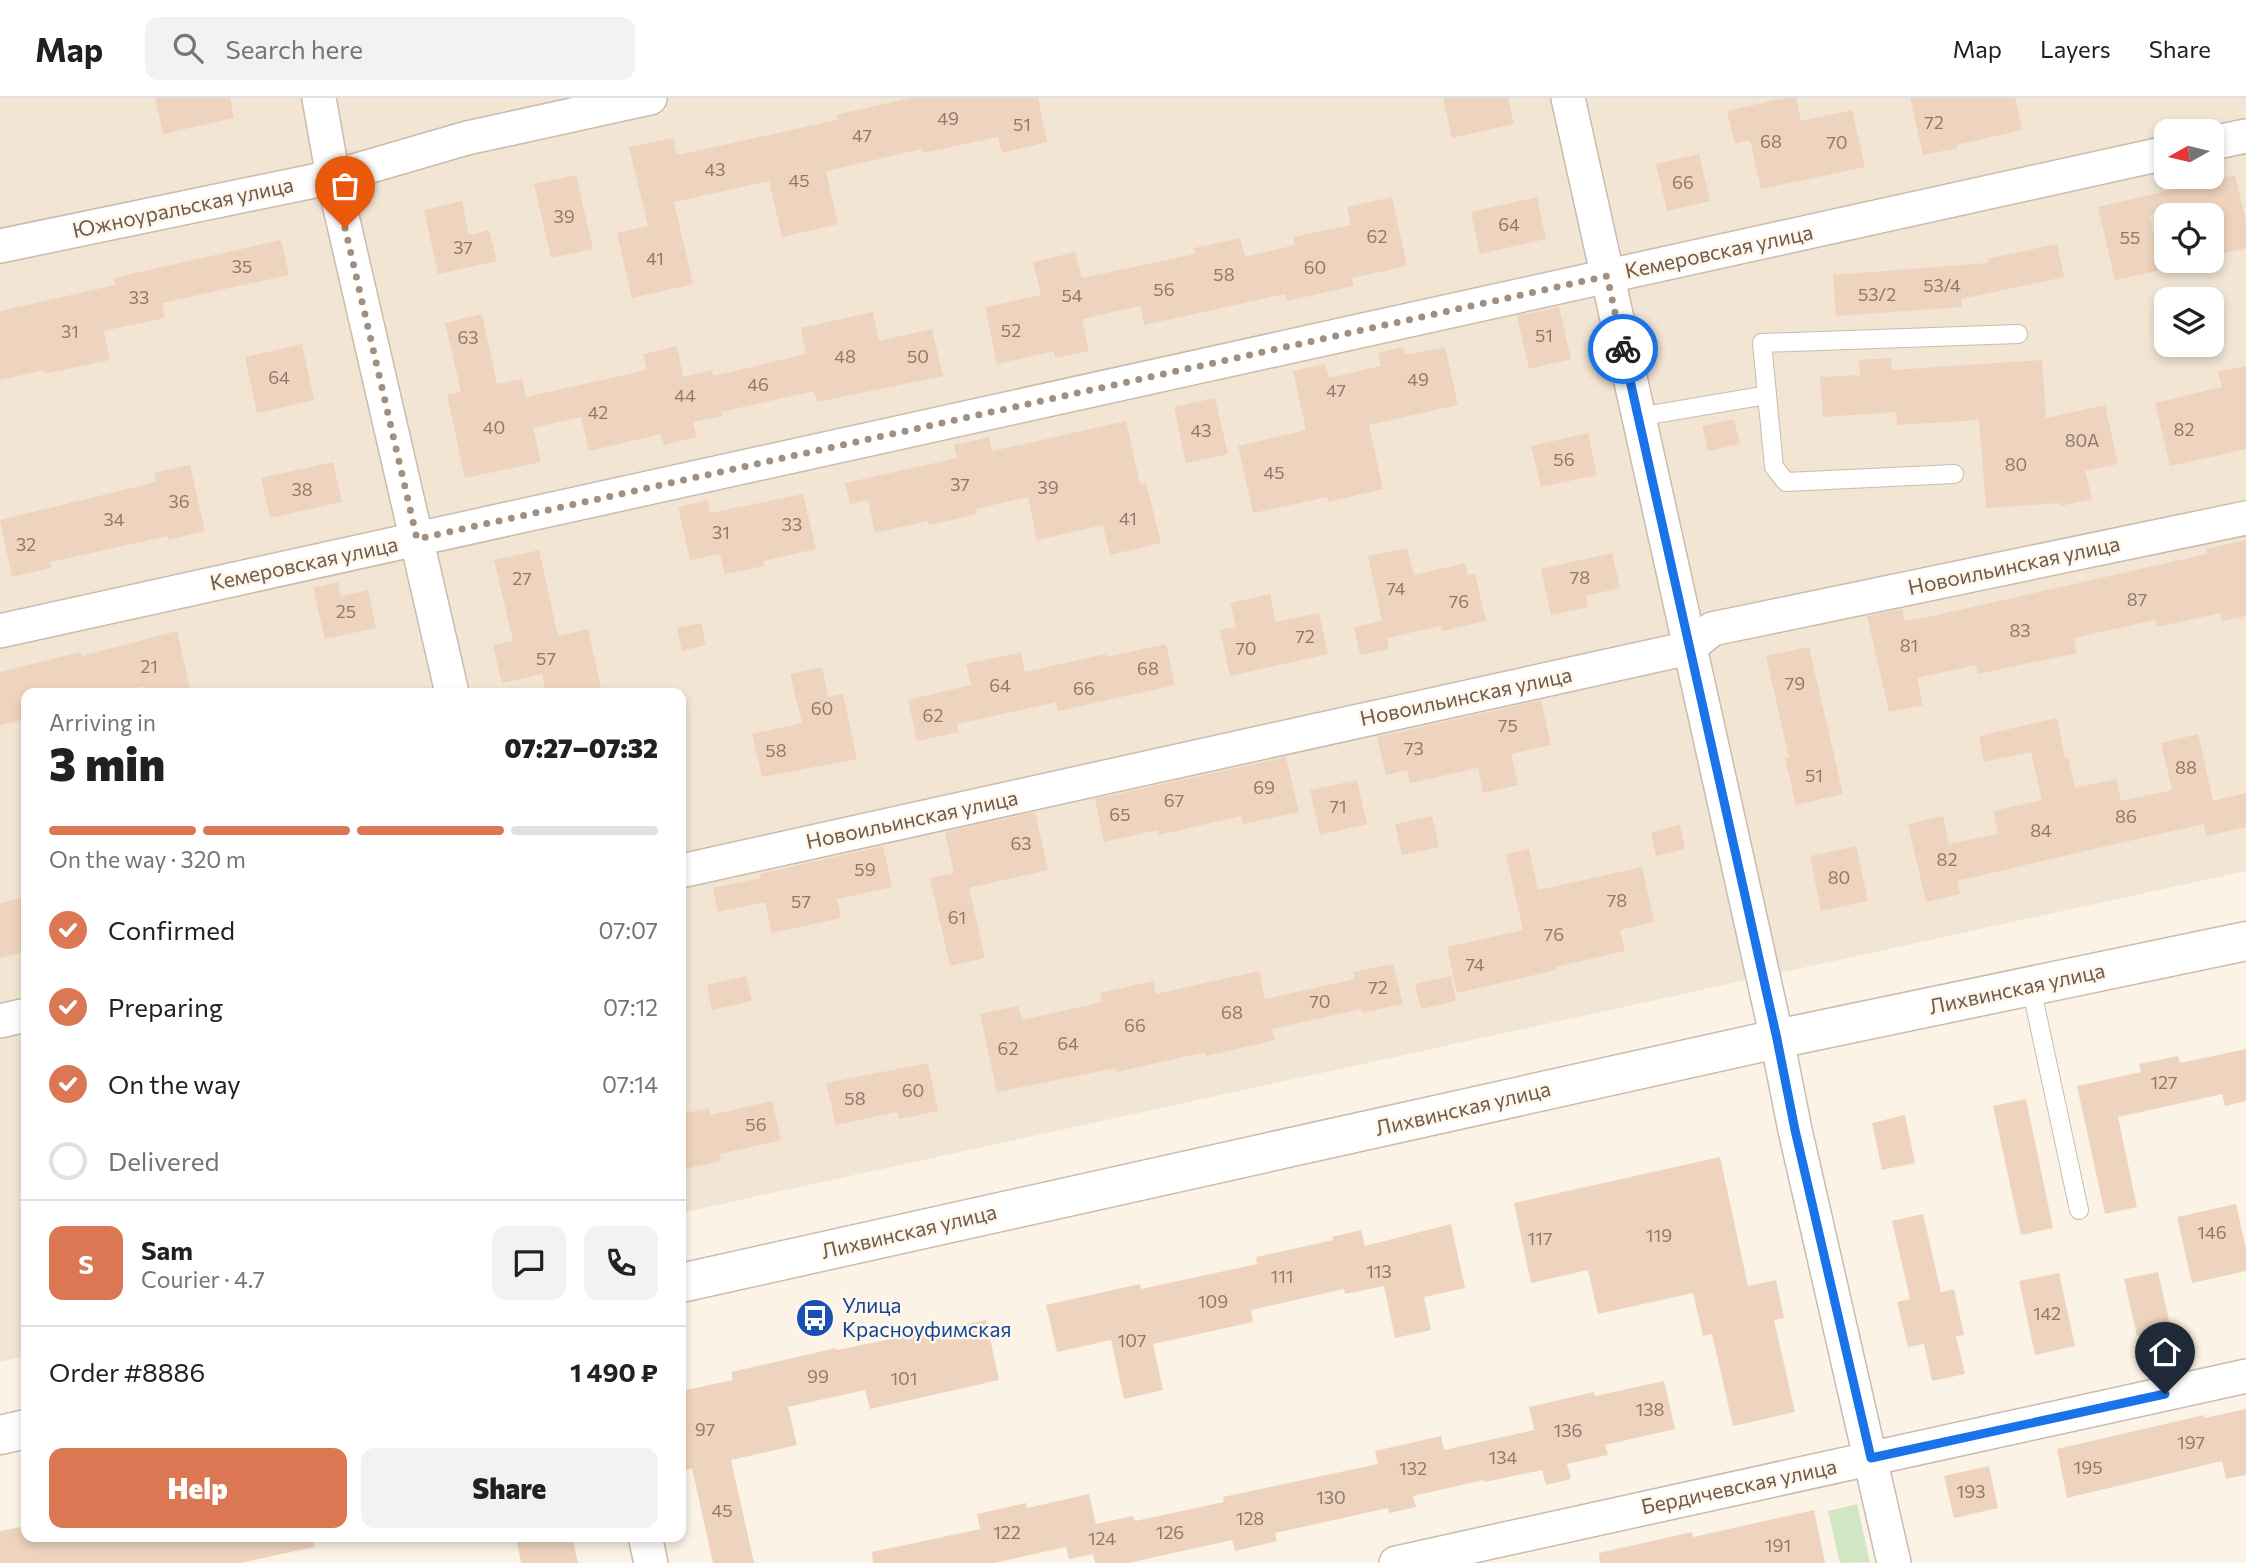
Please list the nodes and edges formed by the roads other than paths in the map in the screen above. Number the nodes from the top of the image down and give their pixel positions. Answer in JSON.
{"nodes":[{"id":1,"x":319,"y":98,"type":"edge"},
{"id":2,"x":650,"y":98,"type":"edge"},
{"id":3,"x":1568,"y":98,"type":"edge"},
{"id":4,"x":2246,"y":136,"type":"edge"},
{"id":5,"x":2224,"y":141,"type":"edge"},
{"id":6,"x":2154,"y":156,"type":"edge"},
{"id":7,"x":333,"y":177,"type":"junction"},
{"id":8,"x":0,"y":246,"type":"edge"},
{"id":9,"x":1607,"y":276,"type":"junction"},
{"id":10,"x":2018,"y":334,"type":"dead end"},
{"id":11,"x":1767,"y":395,"type":"junction"},
{"id":12,"x":1638,"y":417,"type":"junction"},
{"id":13,"x":1954,"y":474,"type":"dead end"},
{"id":14,"x":2246,"y":518,"type":"edge"},
{"id":15,"x":417,"y":539,"type":"junction"},
{"id":16,"x":0,"y":631,"type":"edge"},
{"id":17,"x":1689,"y":648,"type":"junction"},
{"id":18,"x":451,"y":688,"type":"edge"},
{"id":19,"x":686,"y":870,"type":"edge"},
{"id":20,"x":2246,"y":941,"type":"edge"},
{"id":21,"x":2031,"y":987,"type":"junction"},
{"id":22,"x":21,"y":1016,"type":"edge"},
{"id":23,"x":0,"y":1021,"type":"edge"},
{"id":24,"x":1777,"y":1039,"type":"junction"},
{"id":25,"x":2079,"y":1210,"type":"dead end"},
{"id":26,"x":686,"y":1282,"type":"edge"},
{"id":27,"x":2246,"y":1376,"type":"edge"},
{"id":28,"x":21,"y":1430,"type":"edge"},
{"id":29,"x":0,"y":1435,"type":"edge"},
{"id":30,"x":1871,"y":1458,"type":"junction"},
{"id":31,"x":646,"y":1542,"type":"edge"},
{"id":32,"x":651,"y":1563,"type":"edge"},
{"id":33,"x":1396,"y":1563,"type":"edge"},
{"id":34,"x":1894,"y":1563,"type":"edge"}],
"edges":[{"from":1,"to":7,"type":"street"},
{"from":2,"to":7,"type":"street","name":"Южноуральская улица"},
{"from":3,"to":9,"type":"street"},
{"from":4,"to":5,"type":"street"},
{"from":6,"to":9,"type":"street","name":"Кемеровская улица"},
{"from":7,"to":8,"type":"street","name":"Южноуральская улица"},
{"from":7,"to":15,"type":"street"},
{"from":9,"to":12,"type":"street"},
{"from":9,"to":15,"type":"street","name":"Кемеровская улица"},
{"from":10,"to":11,"type":"lane"},
{"from":11,"to":12,"type":"lane"},
{"from":11,"to":13,"type":"lane"},
{"from":12,"to":17,"type":"street"},
{"from":14,"to":17,"type":"street","name":"Новоильинская улица"},
{"from":15,"to":16,"type":"street","name":"Кемеровская улица"},
{"from":15,"to":18,"type":"street"},
{"from":17,"to":19,"type":"street","name":"Новоильинская улица"},
{"from":17,"to":24,"type":"street"},
{"from":20,"to":21,"type":"main road","name":"Лихвинская улица"},
{"from":21,"to":24,"type":"main road","name":"Лихвинская улица"},
{"from":21,"to":25,"type":"lane"},
{"from":22,"to":23,"type":"street"},
{"from":24,"to":26,"type":"main road","name":"Лихвинская улица"},
{"from":24,"to":30,"type":"street"},
{"from":27,"to":30,"type":"street","name":"Бердичевская улица"},
{"from":28,"to":29,"type":"main road"},
{"from":30,"to":33,"type":"street","name":"Бердичевская улица"},
{"from":30,"to":34,"type":"street"},
{"from":31,"to":32,"type":"street"}]}
